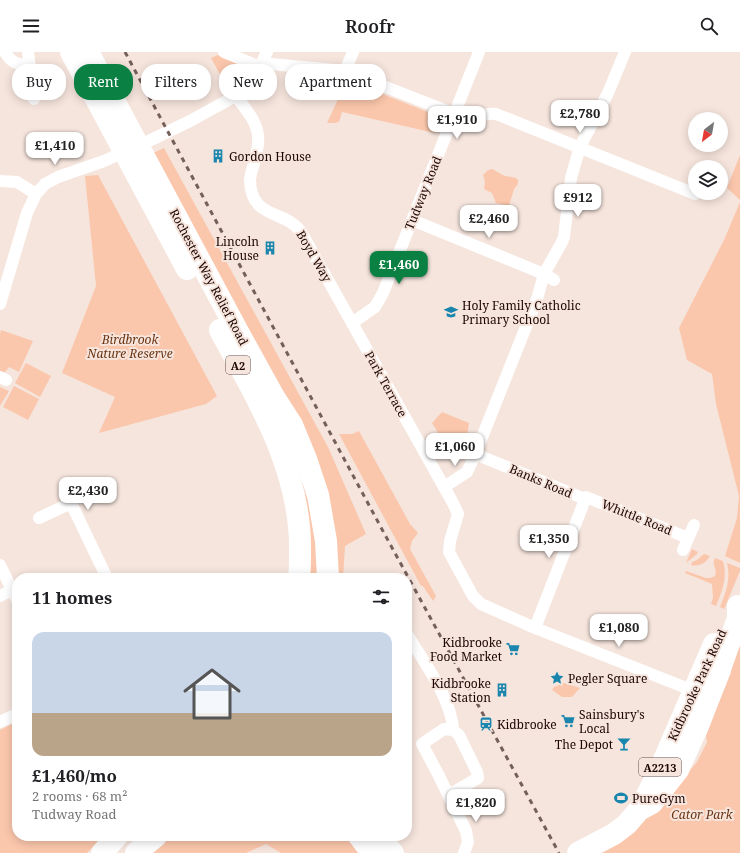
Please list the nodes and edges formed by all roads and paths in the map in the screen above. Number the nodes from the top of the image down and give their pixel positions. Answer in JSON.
{"nodes":[{"id":1,"x":28,"y":52,"type":"edge"},
{"id":2,"x":71,"y":52,"type":"edge"},
{"id":3,"x":88,"y":52,"type":"edge"},
{"id":4,"x":224,"y":52,"type":"edge"},
{"id":5,"x":353,"y":52,"type":"edge"},
{"id":6,"x":480,"y":52,"type":"edge"},
{"id":7,"x":625,"y":52,"type":"edge"},
{"id":8,"x":4,"y":54,"type":"edge"},
{"id":9,"x":263,"y":60,"type":"edge"},
{"id":10,"x":18,"y":64,"type":"edge"},
{"id":11,"x":30,"y":64,"type":"edge"},
{"id":12,"x":348,"y":64,"type":"edge"},
{"id":13,"x":285,"y":65,"type":"edge"},
{"id":14,"x":386,"y":87,"type":"edge"},
{"id":15,"x":229,"y":100,"type":"edge"},
{"id":16,"x":239,"y":100,"type":"edge"},
{"id":17,"x":455,"y":114,"type":"junction"},
{"id":18,"x":127,"y":140,"type":"junction"},
{"id":19,"x":580,"y":147,"type":"junction"},
{"id":20,"x":139,"y":163,"type":"junction"},
{"id":21,"x":0,"y":181,"type":"edge"},
{"id":22,"x":688,"y":191,"type":"edge"},
{"id":23,"x":36,"y":194,"type":"junction"},
{"id":24,"x":412,"y":220,"type":"junction"},
{"id":25,"x":549,"y":277,"type":"junction"},
{"id":26,"x":0,"y":304,"type":"edge"},
{"id":27,"x":352,"y":323,"type":"junction"},
{"id":28,"x":475,"y":455,"type":"junction"},
{"id":29,"x":444,"y":487,"type":"junction"},
{"id":30,"x":585,"y":498,"type":"junction"},
{"id":31,"x":39,"y":518,"type":"dead end"},
{"id":32,"x":694,"y":525,"type":"dead end"},
{"id":33,"x":688,"y":538,"type":"junction"},
{"id":34,"x":683,"y":550,"type":"dead end"},
{"id":35,"x":0,"y":565,"type":"edge"},
{"id":36,"x":105,"y":573,"type":"edge"},
{"id":37,"x":299,"y":573,"type":"edge"},
{"id":38,"x":328,"y":573,"type":"edge"},
{"id":39,"x":12,"y":589,"type":"edge"},
{"id":40,"x":12,"y":595,"type":"edge"},
{"id":41,"x":0,"y":596,"type":"edge"},
{"id":42,"x":739,"y":604,"type":"edge"},
{"id":43,"x":535,"y":628,"type":"junction"},
{"id":44,"x":412,"y":642,"type":"edge"},
{"id":45,"x":701,"y":694,"type":"junction"},
{"id":46,"x":12,"y":716,"type":"edge"},
{"id":47,"x":0,"y":722,"type":"edge"},
{"id":48,"x":453,"y":730,"type":"junction"},
{"id":49,"x":449,"y":795,"type":"junction"},
{"id":50,"x":150,"y":841,"type":"edge"},
{"id":51,"x":363,"y":841,"type":"edge"},
{"id":52,"x":381,"y":841,"type":"edge"},
{"id":53,"x":136,"y":853,"type":"edge"},
{"id":54,"x":372,"y":853,"type":"edge"},
{"id":55,"x":393,"y":853,"type":"edge"},
{"id":56,"x":464,"y":853,"type":"edge"},
{"id":57,"x":578,"y":853,"type":"edge"}],
"edges":[{"from":1,"to":11,"type":"street"},
{"from":2,"to":18,"type":"highway","name":"Rochester Way Relief Road","number":"A2"},
{"from":3,"to":18,"type":"highway","name":"Rochester Way Relief Road","number":"A2"},
{"from":4,"to":9,"type":"street"},
{"from":5,"to":12,"type":"street"},
{"from":6,"to":17,"type":"street","name":"Tudway Road"},
{"from":7,"to":19,"type":"street"},
{"from":8,"to":10,"type":"street"},
{"from":9,"to":13,"type":"street"},
{"from":14,"to":17,"type":"street"},
{"from":15,"to":23,"type":"street"},
{"from":16,"to":27,"type":"street","name":"Boyd Way"},
{"from":17,"to":19,"type":"street"},
{"from":17,"to":24,"type":"street","name":"Tudway Road"},
{"from":18,"to":20,"type":"highway","name":"Rochester Way Relief Road","number":"A2"},
{"from":19,"to":22,"type":"street"},
{"from":19,"to":25,"type":"street"},
{"from":20,"to":37,"type":"highway","name":"Rochester Way Relief Road","number":"A2"},
{"from":20,"to":38,"type":"highway","name":"Rochester Way Relief Road","number":"A2"},
{"from":21,"to":23,"type":"street"},
{"from":23,"to":26,"type":"street"},
{"from":24,"to":25,"type":"street"},
{"from":24,"to":27,"type":"street","name":"Tudway Road"},
{"from":25,"to":28,"type":"street"},
{"from":27,"to":29,"type":"street","name":"Park Terrace"},
{"from":28,"to":29,"type":"street"},
{"from":28,"to":30,"type":"street","name":"Banks Road"},
{"from":29,"to":43,"type":"street","name":"Park Terrace"},
{"from":30,"to":33,"type":"street","name":"Whittle Road"},
{"from":30,"to":43,"type":"street"},
{"from":31,"to":36,"type":"street"},
{"from":32,"to":33,"type":"street","name":"Whittle Road"},
{"from":33,"to":34,"type":"street","name":"Whittle Road"},
{"from":35,"to":39,"type":"street"},
{"from":40,"to":41,"type":"street"},
{"from":42,"to":45,"type":"highway","name":"Kidbrooke Park Road","number":"A2213"},
{"from":43,"to":45,"type":"street"},
{"from":44,"to":48,"type":"street"},
{"from":45,"to":57,"type":"highway","name":"Kidbrooke Park Road","number":"A2213"},
{"from":46,"to":47,"type":"street"},
{"from":48,"to":49,"type":"street"},
{"from":48,"to":49,"type":"street"},
{"from":49,"to":56,"type":"street"},
{"from":50,"to":53,"type":"highway"},
{"from":51,"to":54,"type":"highway"},
{"from":52,"to":55,"type":"highway"}]}
